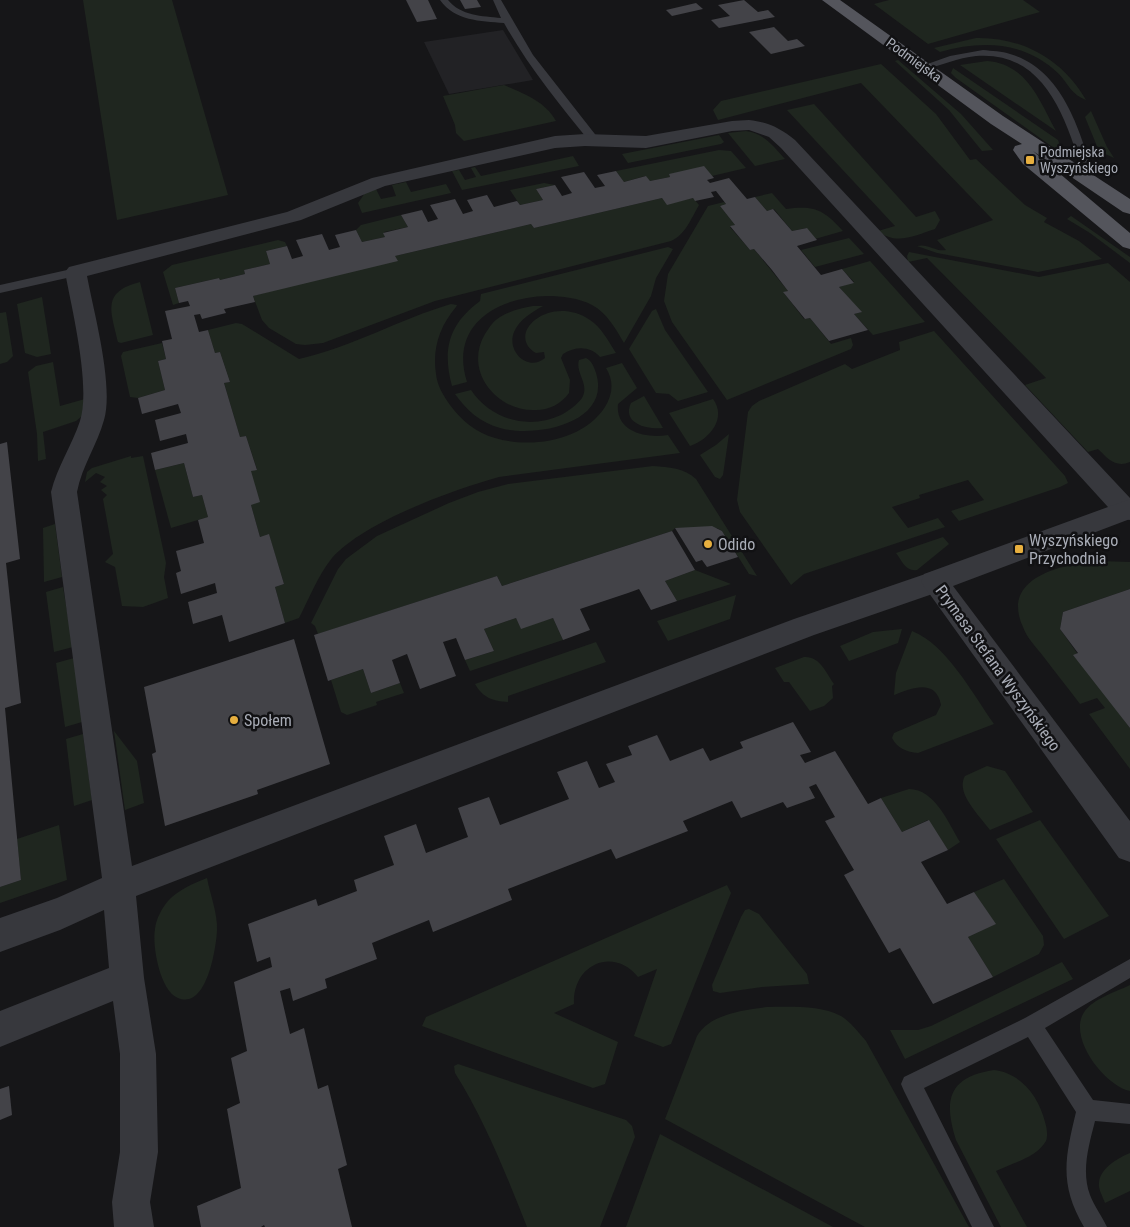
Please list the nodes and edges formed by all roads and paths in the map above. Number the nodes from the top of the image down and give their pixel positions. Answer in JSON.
{"nodes":[{"id":1,"x":444,"y":0,"type":"edge"},
{"id":2,"x":497,"y":0,"type":"edge"},
{"id":3,"x":830,"y":0,"type":"edge"},
{"id":4,"x":507,"y":21,"type":"junction"},
{"id":5,"x":924,"y":67,"type":"junction"},
{"id":6,"x":997,"y":120,"type":"junction"},
{"id":7,"x":594,"y":140,"type":"junction"},
{"id":8,"x":1090,"y":180,"type":"junction"},
{"id":9,"x":1130,"y":208,"type":"edge"},
{"id":10,"x":1130,"y":243,"type":"edge"},
{"id":11,"x":76,"y":272,"type":"junction"},
{"id":12,"x":0,"y":290,"type":"edge"},
{"id":13,"x":1129,"y":510,"type":"edge"},
{"id":14,"x":934,"y":582,"type":"junction"},
{"id":15,"x":1130,"y":847,"type":"edge"},
{"id":16,"x":119,"y":887,"type":"junction"},
{"id":17,"x":0,"y":936,"type":"edge"},
{"id":18,"x":1130,"y":968,"type":"edge"},
{"id":19,"x":127,"y":978,"type":"junction"},
{"id":20,"x":1032,"y":1025,"type":"junction"},
{"id":21,"x":0,"y":1029,"type":"edge"},
{"id":22,"x":1087,"y":1110,"type":"junction"},
{"id":23,"x":1130,"y":1114,"type":"edge"},
{"id":24,"x":134,"y":1227,"type":"edge"},
{"id":25,"x":983,"y":1227,"type":"edge"},
{"id":26,"x":1096,"y":1227,"type":"edge"}],
"edges":[{"from":1,"to":4,"type":"lane"},
{"from":2,"to":4,"type":"lane"},
{"from":3,"to":5,"type":"main road","name":"Podmiejska"},
{"from":4,"to":7,"type":"lane"},
{"from":5,"to":6,"type":"main road","name":"Podmiejska"},
{"from":5,"to":8,"type":"lane"},
{"from":6,"to":8,"type":"main road","name":"Podmiejska"},
{"from":6,"to":10,"type":"main road","name":"Podmiejska"},
{"from":7,"to":11,"type":"street"},
{"from":7,"to":13,"type":"street"},
{"from":8,"to":9,"type":"main road","name":"Podmiejska"},
{"from":11,"to":12,"type":"lane"},
{"from":11,"to":16,"type":"street"},
{"from":13,"to":14,"type":"street","name":"Prymasa Stefana Wyszyńskiego"},
{"from":14,"to":15,"type":"street","name":"Prymasa Stefana Wyszyńskiego"},
{"from":14,"to":16,"type":"street"},
{"from":16,"to":17,"type":"street"},
{"from":16,"to":19,"type":"street"},
{"from":18,"to":20,"type":"lane"},
{"from":19,"to":21,"type":"street"},
{"from":19,"to":24,"type":"street"},
{"from":20,"to":22,"type":"lane"},
{"from":20,"to":25,"type":"lane"},
{"from":22,"to":23,"type":"lane"},
{"from":22,"to":26,"type":"lane"}]}
